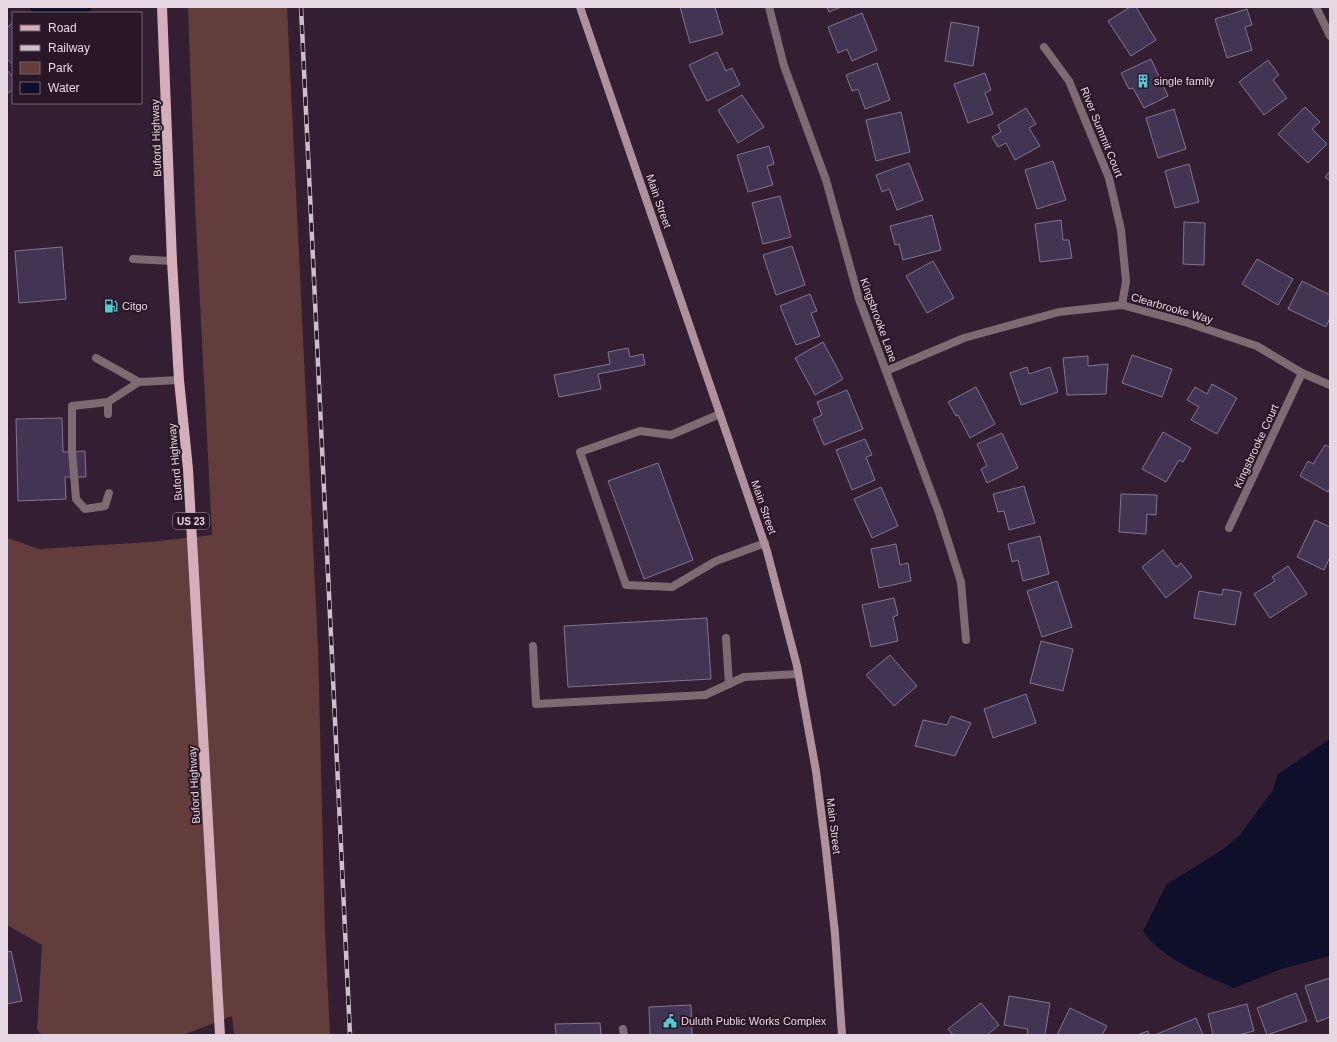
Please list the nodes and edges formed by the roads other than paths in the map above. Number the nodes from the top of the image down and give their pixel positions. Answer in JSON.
{"nodes":[{"id":1,"x":162,"y":7,"type":"edge"},
{"id":2,"x":580,"y":7,"type":"edge"},
{"id":3,"x":769,"y":7,"type":"edge"},
{"id":4,"x":1316,"y":7,"type":"edge"},
{"id":5,"x":1330,"y":36,"type":"edge"},
{"id":6,"x":1044,"y":47,"type":"dead end"},
{"id":7,"x":133,"y":259,"type":"dead end"},
{"id":8,"x":172,"y":261,"type":"junction"},
{"id":9,"x":1122,"y":304,"type":"junction"},
{"id":10,"x":96,"y":358,"type":"dead end"},
{"id":11,"x":886,"y":371,"type":"junction"},
{"id":12,"x":1302,"y":373,"type":"junction"},
{"id":13,"x":179,"y":380,"type":"junction"},
{"id":14,"x":139,"y":382,"type":"junction"},
{"id":15,"x":1330,"y":386,"type":"edge"},
{"id":16,"x":108,"y":402,"type":"junction"},
{"id":17,"x":108,"y":414,"type":"dead end"},
{"id":18,"x":720,"y":414,"type":"junction"},
{"id":19,"x":109,"y":493,"type":"dead end"},
{"id":20,"x":1229,"y":528,"type":"dead end"},
{"id":21,"x":765,"y":543,"type":"junction"},
{"id":22,"x":726,"y":638,"type":"dead end"},
{"id":23,"x":966,"y":640,"type":"dead end"},
{"id":24,"x":533,"y":646,"type":"dead end"},
{"id":25,"x":798,"y":674,"type":"junction"},
{"id":26,"x":729,"y":684,"type":"junction"},
{"id":27,"x":220,"y":1035,"type":"edge"},
{"id":28,"x":842,"y":1035,"type":"edge"}],
"edges":[{"from":1,"to":8,"type":"main road","name":"Buford Highway","number":"US 23"},
{"from":2,"to":18,"type":"street","name":"Main Street"},
{"from":3,"to":11,"type":"street","name":"Kingsbrooke Lane"},
{"from":4,"to":5,"type":"street"},
{"from":6,"to":9,"type":"street","name":"River Summit Court"},
{"from":7,"to":8,"type":"street"},
{"from":8,"to":13,"type":"main road","name":"Buford Highway","number":"US 23"},
{"from":9,"to":11,"type":"street","name":"Clearbrooke Way"},
{"from":9,"to":12,"type":"street","name":"Clearbrooke Way"},
{"from":10,"to":14,"type":"street"},
{"from":11,"to":23,"type":"street","name":"Kingsbrooke Lane"},
{"from":12,"to":15,"type":"street","name":"Clearbrooke Way"},
{"from":12,"to":20,"type":"street","name":"Kingsbrooke Court"},
{"from":13,"to":14,"type":"street"},
{"from":13,"to":27,"type":"main road","name":"Buford Highway","number":"US 23"},
{"from":14,"to":16,"type":"street"},
{"from":16,"to":17,"type":"street"},
{"from":16,"to":19,"type":"street"},
{"from":18,"to":21,"type":"street","name":"Main Street"},
{"from":18,"to":21,"type":"street"},
{"from":21,"to":25,"type":"street","name":"Main Street"},
{"from":22,"to":26,"type":"street"},
{"from":24,"to":26,"type":"street"},
{"from":25,"to":26,"type":"street"},
{"from":25,"to":28,"type":"street","name":"Main Street"}]}
